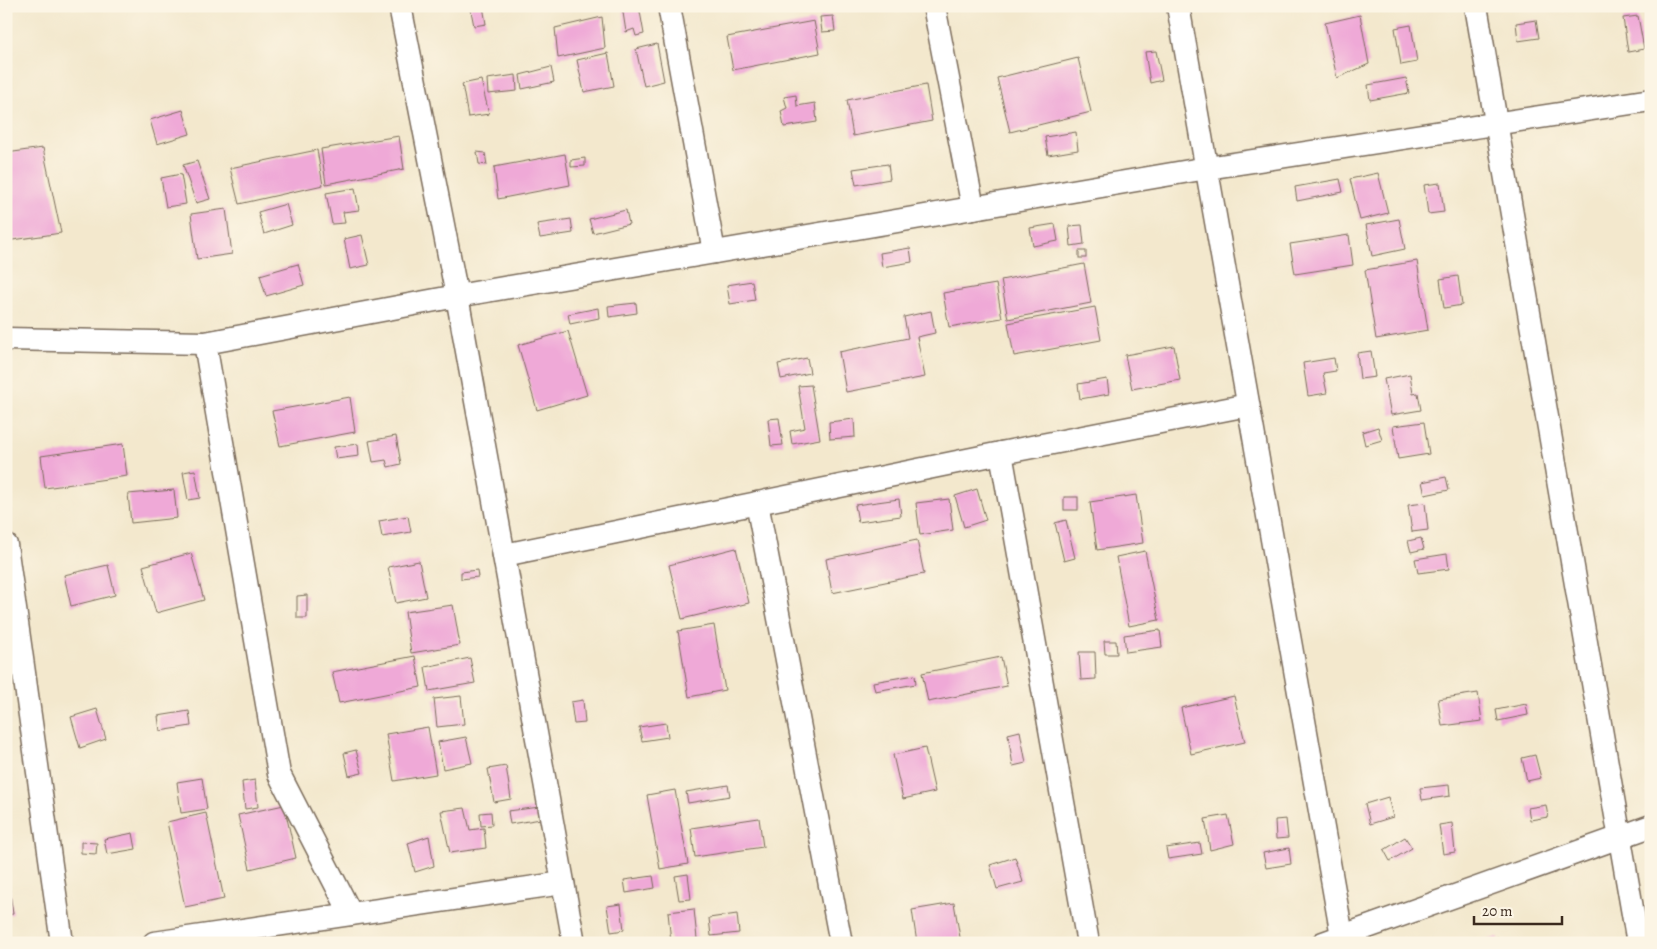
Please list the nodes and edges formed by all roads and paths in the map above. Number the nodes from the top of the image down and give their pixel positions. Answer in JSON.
{"nodes":[{"id":1,"x":400,"y":6,"type":"edge"},
{"id":2,"x":669,"y":6,"type":"edge"},
{"id":3,"x":934,"y":6,"type":"edge"},
{"id":4,"x":1178,"y":6,"type":"edge"},
{"id":5,"x":1476,"y":6,"type":"edge"},
{"id":6,"x":1651,"y":100,"type":"edge"},
{"id":7,"x":1496,"y":123,"type":"junction"},
{"id":8,"x":1207,"y":168,"type":"junction"},
{"id":9,"x":973,"y":208,"type":"junction"},
{"id":10,"x":714,"y":252,"type":"junction"},
{"id":11,"x":457,"y":296,"type":"junction"},
{"id":12,"x":6,"y":338,"type":"edge"},
{"id":13,"x":205,"y":343,"type":"junction"},
{"id":14,"x":1248,"y":405,"type":"junction"},
{"id":15,"x":1002,"y":453,"type":"junction"},
{"id":16,"x":758,"y":503,"type":"junction"},
{"id":17,"x":6,"y":545,"type":"edge"},
{"id":18,"x":504,"y":555,"type":"junction"},
{"id":19,"x":1651,"y":826,"type":"edge"},
{"id":20,"x":1619,"y":838,"type":"junction"},
{"id":21,"x":563,"y":883,"type":"junction"},
{"id":22,"x":351,"y":914,"type":"junction"},
{"id":23,"x":1332,"y":939,"type":"edge"},
{"id":24,"x":62,"y":943,"type":"edge"},
{"id":25,"x":154,"y":943,"type":"edge"},
{"id":26,"x":574,"y":943,"type":"edge"},
{"id":27,"x":841,"y":943,"type":"edge"},
{"id":28,"x":1088,"y":943,"type":"edge"},
{"id":29,"x":1638,"y":943,"type":"edge"}],
"edges":[{"from":1,"to":11,"type":"street"},
{"from":2,"to":10,"type":"street"},
{"from":3,"to":9,"type":"street"},
{"from":4,"to":8,"type":"street"},
{"from":5,"to":7,"type":"street"},
{"from":6,"to":7,"type":"street"},
{"from":7,"to":8,"type":"street"},
{"from":7,"to":20,"type":"street"},
{"from":8,"to":9,"type":"street"},
{"from":8,"to":14,"type":"street"},
{"from":9,"to":10,"type":"street"},
{"from":10,"to":11,"type":"street"},
{"from":11,"to":13,"type":"street"},
{"from":11,"to":18,"type":"street"},
{"from":12,"to":13,"type":"street"},
{"from":13,"to":22,"type":"street"},
{"from":14,"to":15,"type":"street"},
{"from":14,"to":23,"type":"street"},
{"from":15,"to":16,"type":"street"},
{"from":15,"to":28,"type":"street"},
{"from":16,"to":18,"type":"street"},
{"from":16,"to":27,"type":"street"},
{"from":17,"to":24,"type":"street"},
{"from":18,"to":21,"type":"street"},
{"from":19,"to":20,"type":"street"},
{"from":20,"to":23,"type":"street"},
{"from":20,"to":29,"type":"street"},
{"from":21,"to":22,"type":"street"},
{"from":21,"to":26,"type":"street"},
{"from":22,"to":25,"type":"street"}]}
